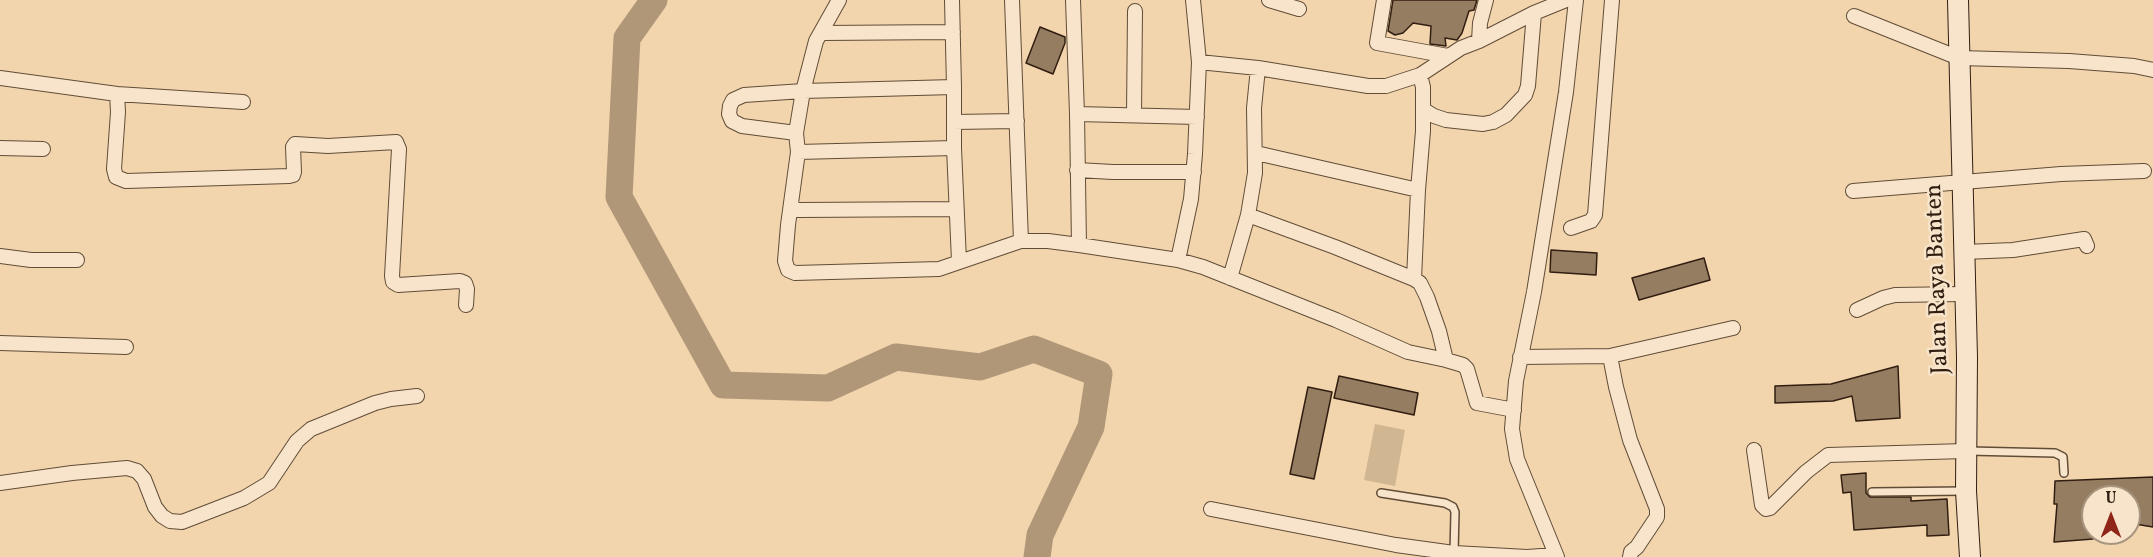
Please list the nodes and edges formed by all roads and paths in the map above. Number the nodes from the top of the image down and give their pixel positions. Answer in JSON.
{"nodes":[{"id":1,"x":839,"y":0,"type":"edge"},
{"id":2,"x":952,"y":0,"type":"edge"},
{"id":3,"x":1012,"y":0,"type":"edge"},
{"id":4,"x":1073,"y":0,"type":"edge"},
{"id":5,"x":1193,"y":0,"type":"edge"},
{"id":6,"x":1269,"y":0,"type":"edge"},
{"id":7,"x":1384,"y":0,"type":"edge"},
{"id":8,"x":1486,"y":0,"type":"edge"},
{"id":9,"x":1566,"y":0,"type":"edge"},
{"id":10,"x":1576,"y":0,"type":"edge"},
{"id":11,"x":1612,"y":0,"type":"edge"},
{"id":12,"x":1958,"y":0,"type":"edge"},
{"id":13,"x":1299,"y":9,"type":"dead end"},
{"id":14,"x":1135,"y":11,"type":"dead end"},
{"id":15,"x":1534,"y":13,"type":"junction"},
{"id":16,"x":1854,"y":16,"type":"dead end"},
{"id":17,"x":953,"y":32,"type":"junction"},
{"id":18,"x":822,"y":33,"type":"junction"},
{"id":19,"x":1479,"y":41,"type":"junction"},
{"id":20,"x":1448,"y":56,"type":"junction"},
{"id":21,"x":1959,"y":58,"type":"junction"},
{"id":22,"x":1199,"y":62,"type":"junction"},
{"id":23,"x":1258,"y":68,"type":"junction"},
{"id":24,"x":2153,"y":70,"type":"edge"},
{"id":25,"x":1420,"y":75,"type":"junction"},
{"id":26,"x":0,"y":78,"type":"edge"},
{"id":27,"x":954,"y":87,"type":"junction"},
{"id":28,"x":803,"y":91,"type":"junction"},
{"id":29,"x":117,"y":94,"type":"junction"},
{"id":30,"x":243,"y":102,"type":"dead end"},
{"id":31,"x":1424,"y":110,"type":"junction"},
{"id":32,"x":1077,"y":114,"type":"junction"},
{"id":33,"x":1134,"y":115,"type":"junction"},
{"id":34,"x":1197,"y":117,"type":"junction"},
{"id":35,"x":1017,"y":121,"type":"junction"},
{"id":36,"x":954,"y":122,"type":"junction"},
{"id":37,"x":796,"y":133,"type":"junction"},
{"id":38,"x":0,"y":148,"type":"edge"},
{"id":39,"x":954,"y":148,"type":"junction"},
{"id":40,"x":43,"y":149,"type":"dead end"},
{"id":41,"x":798,"y":152,"type":"junction"},
{"id":42,"x":1256,"y":153,"type":"junction"},
{"id":43,"x":1077,"y":171,"type":"junction"},
{"id":44,"x":2144,"y":171,"type":"dead end"},
{"id":45,"x":1194,"y":172,"type":"junction"},
{"id":46,"x":1961,"y":183,"type":"junction"},
{"id":47,"x":1418,"y":190,"type":"junction"},
{"id":48,"x":1853,"y":191,"type":"dead end"},
{"id":49,"x":791,"y":207,"type":"junction"},
{"id":50,"x":956,"y":209,"type":"junction"},
{"id":51,"x":1248,"y":215,"type":"junction"},
{"id":52,"x":1571,"y":228,"type":"dead end"},
{"id":53,"x":1021,"y":241,"type":"junction"},
{"id":54,"x":1079,"y":245,"type":"junction"},
{"id":55,"x":2086,"y":246,"type":"dead end"},
{"id":56,"x":1964,"y":252,"type":"junction"},
{"id":57,"x":0,"y":256,"type":"edge"},
{"id":58,"x":77,"y":260,"type":"dead end"},
{"id":59,"x":1179,"y":260,"type":"junction"},
{"id":60,"x":959,"y":261,"type":"junction"},
{"id":61,"x":1230,"y":278,"type":"junction"},
{"id":62,"x":1414,"y":279,"type":"junction"},
{"id":63,"x":1964,"y":294,"type":"junction"},
{"id":64,"x":466,"y":305,"type":"dead end"},
{"id":65,"x":1857,"y":310,"type":"dead end"},
{"id":66,"x":1733,"y":328,"type":"dead end"},
{"id":67,"x":0,"y":343,"type":"edge"},
{"id":68,"x":126,"y":347,"type":"dead end"},
{"id":69,"x":1610,"y":356,"type":"junction"},
{"id":70,"x":1520,"y":357,"type":"junction"},
{"id":71,"x":1446,"y":360,"type":"junction"},
{"id":72,"x":417,"y":396,"type":"dead end"},
{"id":73,"x":1514,"y":410,"type":"junction"},
{"id":74,"x":1754,"y":450,"type":"dead end"},
{"id":75,"x":1965,"y":451,"type":"junction"},
{"id":76,"x":2064,"y":473,"type":"dead end"},
{"id":77,"x":0,"y":483,"type":"edge"},
{"id":78,"x":1966,"y":491,"type":"junction"},
{"id":79,"x":1872,"y":492,"type":"dead end"},
{"id":80,"x":1382,"y":493,"type":"dead end"},
{"id":81,"x":1211,"y":508,"type":"dead end"},
{"id":82,"x":1454,"y":553,"type":"junction"},
{"id":83,"x":1556,"y":556,"type":"edge"},
{"id":84,"x":1630,"y":557,"type":"edge"},
{"id":85,"x":1970,"y":557,"type":"edge"}],
"edges":[{"from":1,"to":18,"type":"street"},
{"from":2,"to":17,"type":"street"},
{"from":3,"to":35,"type":"street"},
{"from":4,"to":32,"type":"street"},
{"from":5,"to":22,"type":"street"},
{"from":6,"to":13,"type":"street"},
{"from":7,"to":20,"type":"street"},
{"from":8,"to":19,"type":"street"},
{"from":9,"to":15,"type":"street"},
{"from":10,"to":70,"type":"street"},
{"from":11,"to":52,"type":"street"},
{"from":12,"to":21,"type":"main road","name":"Jalan Raya Banten"},
{"from":14,"to":33,"type":"street"},
{"from":15,"to":19,"type":"street"},
{"from":15,"to":31,"type":"street"},
{"from":16,"to":21,"type":"street"},
{"from":17,"to":18,"type":"street"},
{"from":17,"to":27,"type":"street"},
{"from":18,"to":28,"type":"street"},
{"from":19,"to":20,"type":"street"},
{"from":20,"to":25,"type":"street"},
{"from":21,"to":24,"type":"street"},
{"from":21,"to":46,"type":"main road","name":"Jalan Raya Banten"},
{"from":22,"to":23,"type":"street"},
{"from":22,"to":34,"type":"street"},
{"from":23,"to":25,"type":"street"},
{"from":23,"to":42,"type":"street"},
{"from":25,"to":31,"type":"street"},
{"from":26,"to":29,"type":"street"},
{"from":27,"to":28,"type":"street"},
{"from":27,"to":36,"type":"street"},
{"from":28,"to":37,"type":"street"},
{"from":28,"to":37,"type":"street"},
{"from":29,"to":30,"type":"street"},
{"from":29,"to":64,"type":"street"},
{"from":31,"to":47,"type":"street"},
{"from":32,"to":33,"type":"street"},
{"from":32,"to":43,"type":"street"},
{"from":33,"to":34,"type":"street"},
{"from":34,"to":45,"type":"street"},
{"from":35,"to":36,"type":"street"},
{"from":35,"to":53,"type":"street"},
{"from":36,"to":39,"type":"street"},
{"from":37,"to":41,"type":"street"},
{"from":38,"to":40,"type":"street"},
{"from":39,"to":41,"type":"street"},
{"from":39,"to":50,"type":"street"},
{"from":41,"to":49,"type":"street"},
{"from":42,"to":47,"type":"street"},
{"from":42,"to":51,"type":"street"},
{"from":43,"to":45,"type":"street"},
{"from":43,"to":54,"type":"street"},
{"from":44,"to":46,"type":"street"},
{"from":45,"to":59,"type":"street"},
{"from":46,"to":48,"type":"street"},
{"from":46,"to":56,"type":"main road","name":"Jalan Raya Banten"},
{"from":47,"to":62,"type":"street"},
{"from":49,"to":50,"type":"street"},
{"from":49,"to":60,"type":"street"},
{"from":50,"to":60,"type":"street"},
{"from":51,"to":61,"type":"street"},
{"from":51,"to":62,"type":"street"},
{"from":53,"to":54,"type":"street"},
{"from":53,"to":60,"type":"street"},
{"from":54,"to":59,"type":"street"},
{"from":55,"to":56,"type":"street"},
{"from":56,"to":63,"type":"main road","name":"Jalan Raya Banten"},
{"from":57,"to":58,"type":"street"},
{"from":59,"to":61,"type":"street"},
{"from":61,"to":71,"type":"street"},
{"from":62,"to":71,"type":"street"},
{"from":63,"to":65,"type":"street"},
{"from":63,"to":75,"type":"main road","name":"Jalan Raya Banten"},
{"from":66,"to":69,"type":"street"},
{"from":67,"to":68,"type":"street"},
{"from":69,"to":70,"type":"street"},
{"from":69,"to":84,"type":"street"},
{"from":70,"to":73,"type":"street"},
{"from":71,"to":73,"type":"street"},
{"from":72,"to":77,"type":"street"},
{"from":73,"to":83,"type":"street"},
{"from":74,"to":75,"type":"street"},
{"from":75,"to":76,"type":"lane"},
{"from":75,"to":78,"type":"main road","name":"Jalan Raya Banten"},
{"from":78,"to":79,"type":"lane"},
{"from":78,"to":85,"type":"main road","name":"Jalan Raya Banten"},
{"from":80,"to":82,"type":"lane"},
{"from":81,"to":82,"type":"street"},
{"from":82,"to":83,"type":"street"}]}
